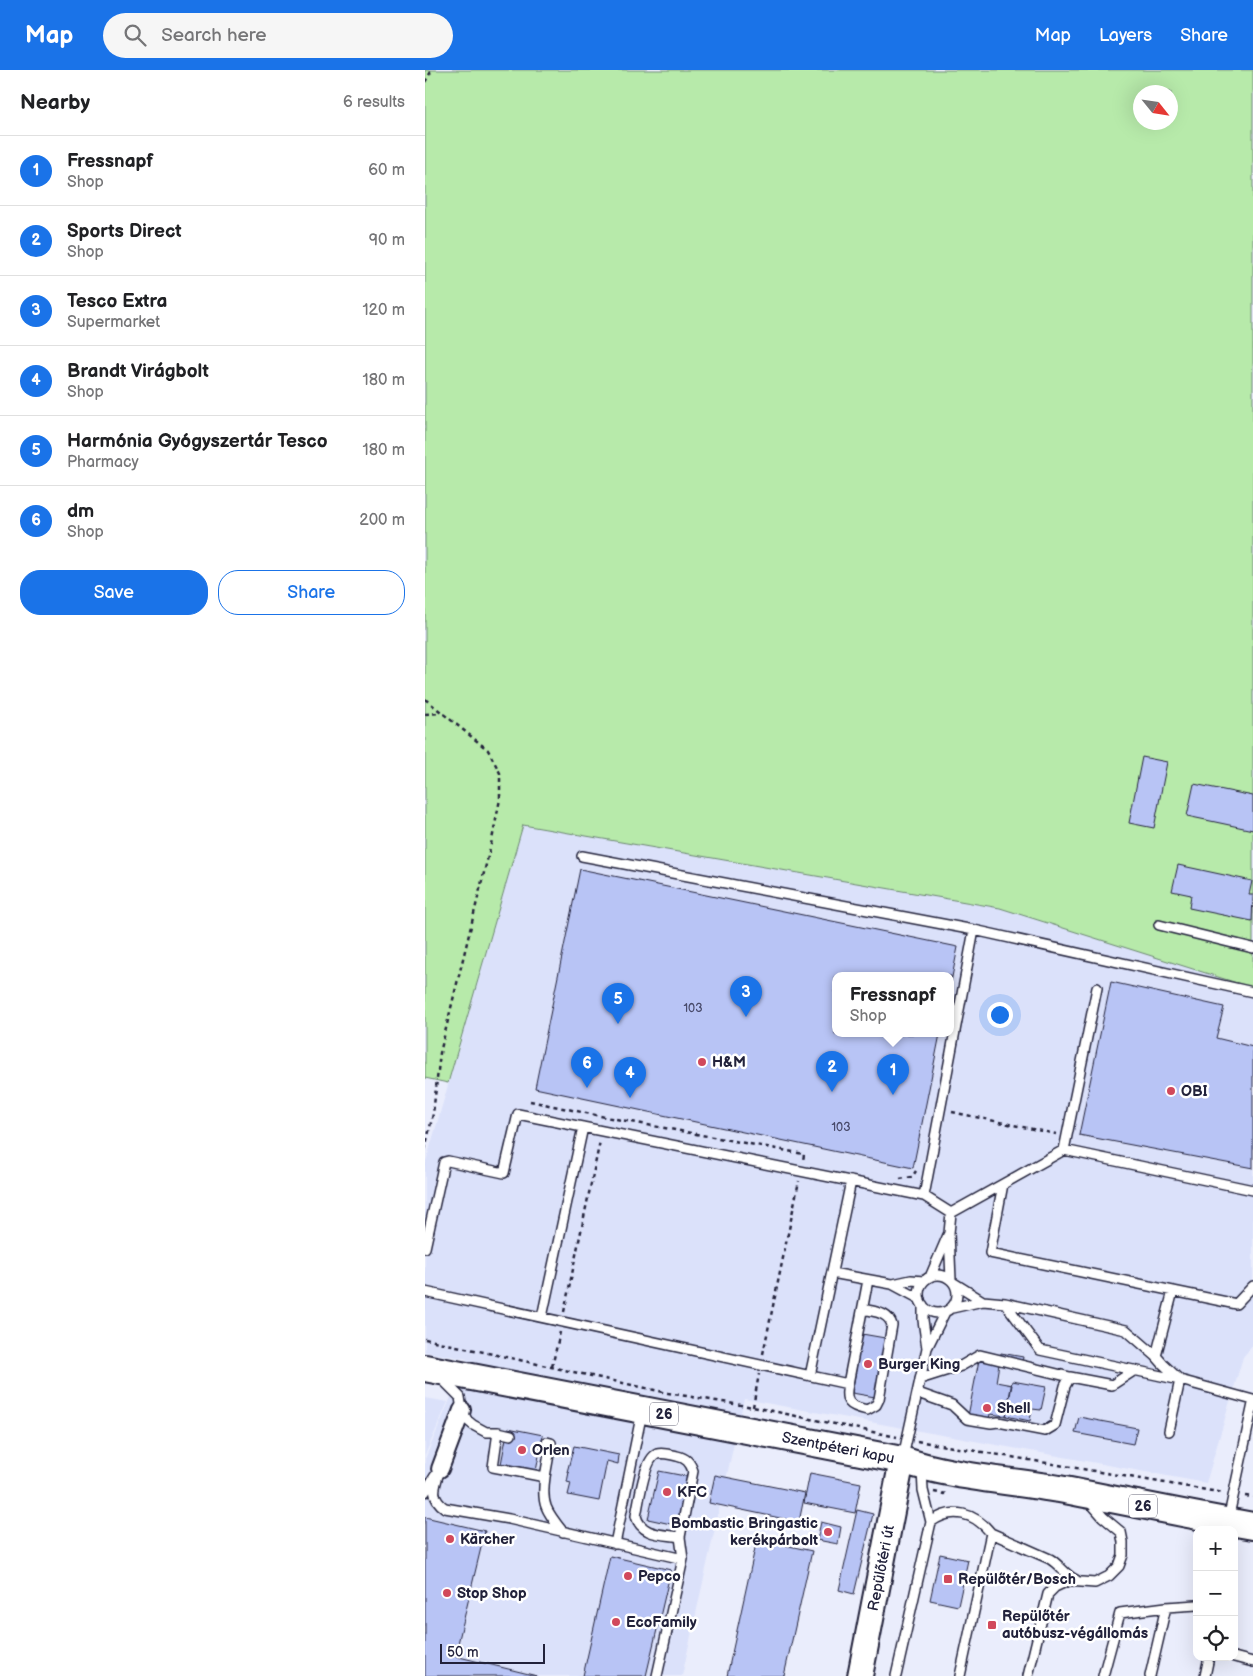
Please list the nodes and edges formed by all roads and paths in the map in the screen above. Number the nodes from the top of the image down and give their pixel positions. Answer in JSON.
{"nodes":[{"id":1,"x":432,"y":70,"type":"edge"},
{"id":2,"x":425,"y":82,"type":"edge"},
{"id":3,"x":425,"y":699,"type":"edge"},
{"id":4,"x":443,"y":713,"type":"junction"},
{"id":5,"x":425,"y":714,"type":"edge"},
{"id":6,"x":583,"y":856,"type":"dead end"},
{"id":7,"x":1159,"y":925,"type":"dead end"},
{"id":8,"x":974,"y":930,"type":"junction"},
{"id":9,"x":1253,"y":948,"type":"edge"},
{"id":10,"x":1097,"y":988,"type":"dead end"},
{"id":11,"x":1253,"y":992,"type":"edge"},
{"id":12,"x":954,"y":1035,"type":"edge"},
{"id":13,"x":954,"y":1037,"type":"edge"},
{"id":14,"x":530,"y":1101,"type":"dead end"},
{"id":15,"x":940,"y":1109,"type":"junction"},
{"id":16,"x":605,"y":1117,"type":"junction"},
{"id":17,"x":583,"y":1127,"type":"junction"},
{"id":18,"x":602,"y":1131,"type":"junction"},
{"id":19,"x":1067,"y":1136,"type":"junction"},
{"id":20,"x":425,"y":1149,"type":"edge"},
{"id":21,"x":1064,"y":1150,"type":"junction"},
{"id":22,"x":803,"y":1159,"type":"junction"},
{"id":23,"x":812,"y":1161,"type":"dead end"},
{"id":24,"x":921,"y":1165,"type":"dead end"},
{"id":25,"x":801,"y":1171,"type":"junction"},
{"id":26,"x":892,"y":1177,"type":"dead end"},
{"id":27,"x":851,"y":1181,"type":"junction"},
{"id":28,"x":1003,"y":1184,"type":"junction"},
{"id":29,"x":1253,"y":1190,"type":"edge"},
{"id":30,"x":924,"y":1196,"type":"junction"},
{"id":31,"x":951,"y":1212,"type":"junction"},
{"id":32,"x":949,"y":1233,"type":"junction"},
{"id":33,"x":425,"y":1248,"type":"edge"},
{"id":34,"x":832,"y":1273,"type":"junction"},
{"id":35,"x":927,"y":1279,"type":"junction"},
{"id":36,"x":868,"y":1280,"type":"junction"},
{"id":37,"x":953,"y":1282,"type":"junction"},
{"id":38,"x":892,"y":1284,"type":"junction"},
{"id":39,"x":1253,"y":1286,"type":"edge"},
{"id":40,"x":1173,"y":1291,"type":"junction"},
{"id":41,"x":425,"y":1292,"type":"edge"},
{"id":42,"x":983,"y":1301,"type":"junction"},
{"id":43,"x":921,"y":1302,"type":"junction"},
{"id":44,"x":1005,"y":1304,"type":"junction"},
{"id":45,"x":863,"y":1310,"type":"junction"},
{"id":46,"x":949,"y":1310,"type":"junction"},
{"id":47,"x":542,"y":1317,"type":"junction"},
{"id":48,"x":562,"y":1322,"type":"junction"},
{"id":49,"x":425,"y":1339,"type":"edge"},
{"id":50,"x":927,"y":1348,"type":"junction"},
{"id":51,"x":1156,"y":1356,"type":"junction"},
{"id":52,"x":761,"y":1365,"type":"junction"},
{"id":53,"x":551,"y":1367,"type":"junction"},
{"id":54,"x":429,"y":1369,"type":"edge"},
{"id":55,"x":1135,"y":1370,"type":"junction"},
{"id":56,"x":810,"y":1376,"type":"junction"},
{"id":57,"x":1070,"y":1377,"type":"junction"},
{"id":58,"x":921,"y":1379,"type":"junction"},
{"id":59,"x":1181,"y":1380,"type":"junction"},
{"id":60,"x":848,"y":1384,"type":"junction"},
{"id":61,"x":918,"y":1393,"type":"junction"},
{"id":62,"x":1253,"y":1402,"type":"edge"},
{"id":63,"x":753,"y":1407,"type":"junction"},
{"id":64,"x":642,"y":1409,"type":"junction"},
{"id":65,"x":463,"y":1410,"type":"junction"},
{"id":66,"x":1169,"y":1431,"type":"dead end"},
{"id":67,"x":498,"y":1432,"type":"junction"},
{"id":68,"x":511,"y":1434,"type":"dead end"},
{"id":69,"x":547,"y":1442,"type":"dead end"},
{"id":70,"x":910,"y":1455,"type":"junction"},
{"id":71,"x":439,"y":1469,"type":"junction"},
{"id":72,"x":545,"y":1477,"type":"junction"},
{"id":73,"x":425,"y":1492,"type":"edge"},
{"id":74,"x":1082,"y":1494,"type":"junction"},
{"id":75,"x":1233,"y":1495,"type":"junction"},
{"id":76,"x":931,"y":1522,"type":"junction"},
{"id":77,"x":1228,"y":1526,"type":"edge"},
{"id":78,"x":1238,"y":1526,"type":"edge"},
{"id":79,"x":1253,"y":1526,"type":"edge"},
{"id":80,"x":563,"y":1532,"type":"junction"},
{"id":81,"x":991,"y":1533,"type":"junction"},
{"id":82,"x":680,"y":1537,"type":"junction"},
{"id":83,"x":615,"y":1544,"type":"junction"},
{"id":84,"x":683,"y":1559,"type":"junction"},
{"id":85,"x":1083,"y":1583,"type":"junction"},
{"id":86,"x":1193,"y":1605,"type":"edge"},
{"id":87,"x":1166,"y":1607,"type":"junction"},
{"id":88,"x":1238,"y":1658,"type":"edge"},
{"id":89,"x":1208,"y":1661,"type":"edge"},
{"id":90,"x":1253,"y":1662,"type":"edge"},
{"id":91,"x":657,"y":1676,"type":"edge"},
{"id":92,"x":860,"y":1676,"type":"edge"},
{"id":93,"x":896,"y":1676,"type":"edge"},
{"id":94,"x":960,"y":1676,"type":"edge"},
{"id":95,"x":1028,"y":1676,"type":"edge"},
{"id":96,"x":1103,"y":1676,"type":"edge"},
{"id":97,"x":1150,"y":1676,"type":"edge"},
{"id":98,"x":1205,"y":1676,"type":"edge"}],
"edges":[{"from":1,"to":2,"type":"path"},
{"from":3,"to":4,"type":"path"},
{"from":4,"to":5,"type":"path"},
{"from":4,"to":20,"type":"path"},
{"from":6,"to":8,"type":"lane"},
{"from":7,"to":9,"type":"lane"},
{"from":8,"to":11,"type":"lane"},
{"from":8,"to":12,"type":"lane"},
{"from":10,"to":19,"type":"lane"},
{"from":13,"to":15,"type":"lane"},
{"from":14,"to":16,"type":"path"},
{"from":15,"to":19,"type":"path"},
{"from":15,"to":30,"type":"lane"},
{"from":16,"to":18,"type":"path"},
{"from":16,"to":22,"type":"path"},
{"from":17,"to":18,"type":"lane"},
{"from":17,"to":33,"type":"lane"},
{"from":17,"to":47,"type":"lane"},
{"from":18,"to":25,"type":"lane"},
{"from":18,"to":48,"type":"path"},
{"from":19,"to":21,"type":"lane"},
{"from":21,"to":28,"type":"lane"},
{"from":21,"to":29,"type":"lane"},
{"from":22,"to":23,"type":"path"},
{"from":22,"to":25,"type":"path"},
{"from":24,"to":26,"type":"path"},
{"from":25,"to":27,"type":"lane"},
{"from":25,"to":52,"type":"path"},
{"from":27,"to":30,"type":"lane"},
{"from":27,"to":34,"type":"lane"},
{"from":28,"to":31,"type":"lane"},
{"from":28,"to":40,"type":"lane"},
{"from":30,"to":31,"type":"lane"},
{"from":31,"to":32,"type":"lane"},
{"from":32,"to":35,"type":"lane"},
{"from":32,"to":37,"type":"lane"},
{"from":34,"to":36,"type":"lane"},
{"from":34,"to":56,"type":"lane"},
{"from":35,"to":37,"type":"lane"},
{"from":35,"to":38,"type":"lane"},
{"from":35,"to":43,"type":"lane"},
{"from":36,"to":38,"type":"lane"},
{"from":36,"to":45,"type":"lane"},
{"from":37,"to":42,"type":"lane"},
{"from":37,"to":46,"type":"lane"},
{"from":38,"to":43,"type":"lane"},
{"from":39,"to":40,"type":"lane"},
{"from":40,"to":51,"type":"lane"},
{"from":41,"to":47,"type":"lane"},
{"from":42,"to":44,"type":"lane"},
{"from":42,"to":46,"type":"lane"},
{"from":43,"to":46,"type":"lane"},
{"from":43,"to":50,"type":"lane"},
{"from":44,"to":51,"type":"lane"},
{"from":44,"to":55,"type":"lane"},
{"from":45,"to":60,"type":"lane"},
{"from":45,"to":60,"type":"lane"},
{"from":46,"to":50,"type":"lane"},
{"from":47,"to":48,"type":"lane"},
{"from":48,"to":52,"type":"lane"},
{"from":48,"to":53,"type":"path"},
{"from":49,"to":53,"type":"path"},
{"from":50,"to":58,"type":"lane"},
{"from":51,"to":59,"type":"lane"},
{"from":52,"to":56,"type":"lane"},
{"from":52,"to":63,"type":"path"},
{"from":53,"to":63,"type":"path"},
{"from":54,"to":64,"type":"main road","name":"Szentpéteri kapu","number":"26"},
{"from":54,"to":65,"type":"lane"},
{"from":55,"to":57,"type":"lane"},
{"from":55,"to":59,"type":"lane"},
{"from":56,"to":60,"type":"lane"},
{"from":57,"to":58,"type":"lane"},
{"from":57,"to":61,"type":"lane"},
{"from":58,"to":61,"type":"lane"},
{"from":59,"to":62,"type":"lane"},
{"from":59,"to":66,"type":"lane"},
{"from":61,"to":70,"type":"lane"},
{"from":62,"to":75,"type":"lane"},
{"from":63,"to":70,"type":"path"},
{"from":64,"to":70,"type":"main road","name":"Szentpéteri kapu","number":"26"},
{"from":64,"to":83,"type":"lane"},
{"from":65,"to":67,"type":"lane"},
{"from":65,"to":71,"type":"street"},
{"from":67,"to":68,"type":"lane"},
{"from":67,"to":72,"type":"lane"},
{"from":69,"to":72,"type":"lane"},
{"from":70,"to":74,"type":"main road","name":"Szentpéteri kapu","number":"26"},
{"from":70,"to":75,"type":"path"},
{"from":70,"to":76,"type":"lane"},
{"from":70,"to":92,"type":"street","name":"Repülőtéri út"},
{"from":71,"to":73,"type":"lane"},
{"from":71,"to":80,"type":"lane"},
{"from":72,"to":80,"type":"lane"},
{"from":74,"to":77,"type":"main road","name":"Szentpéteri kapu","number":"26"},
{"from":74,"to":85,"type":"lane"},
{"from":75,"to":77,"type":"lane"},
{"from":76,"to":81,"type":"lane"},
{"from":76,"to":93,"type":"lane"},
{"from":78,"to":79,"type":"main road","name":"Szentpéteri kapu","number":"26"},
{"from":80,"to":83,"type":"lane"},
{"from":81,"to":85,"type":"lane"},
{"from":81,"to":94,"type":"lane"},
{"from":82,"to":82,"type":"lane"},
{"from":82,"to":84,"type":"lane"},
{"from":83,"to":84,"type":"lane"},
{"from":84,"to":91,"type":"lane"},
{"from":85,"to":95,"type":"lane"},
{"from":86,"to":87,"type":"lane"},
{"from":87,"to":96,"type":"lane"},
{"from":87,"to":97,"type":"lane"},
{"from":88,"to":90,"type":"lane"},
{"from":89,"to":98,"type":"lane"}]}
